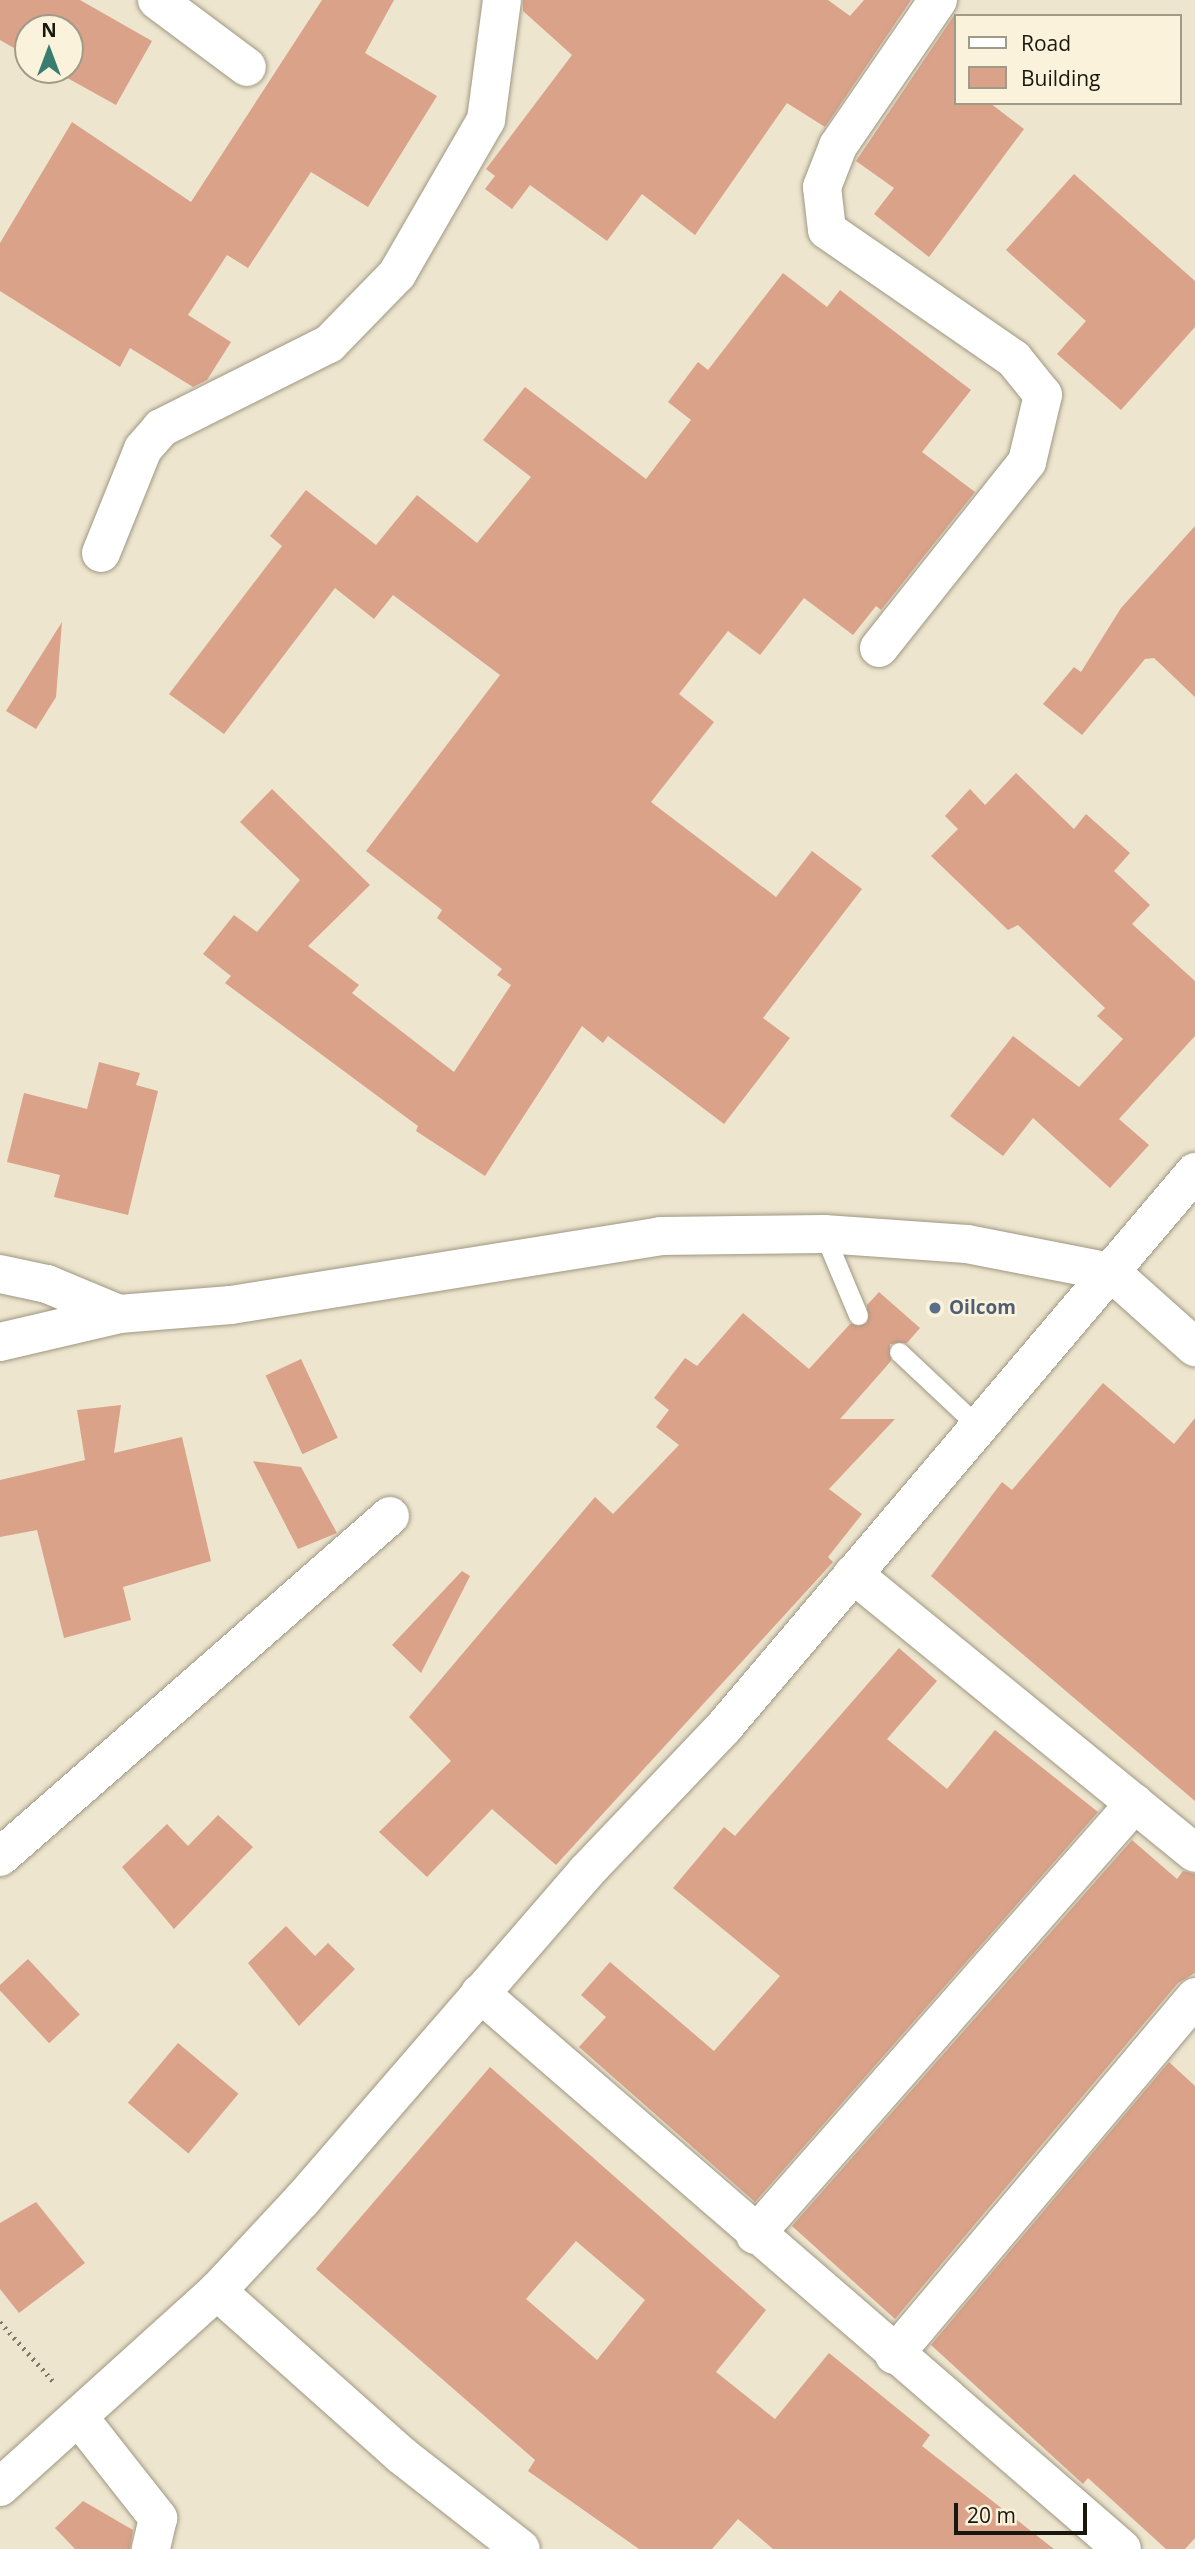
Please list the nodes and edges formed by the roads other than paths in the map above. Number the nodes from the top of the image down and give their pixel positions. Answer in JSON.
{"nodes":[{"id":1,"x":157,"y":0,"type":"edge"},
{"id":2,"x":502,"y":0,"type":"edge"},
{"id":3,"x":938,"y":0,"type":"edge"},
{"id":4,"x":247,"y":67,"type":"dead end"},
{"id":5,"x":101,"y":553,"type":"dead end"},
{"id":6,"x":879,"y":648,"type":"dead end"},
{"id":7,"x":1195,"y":1172,"type":"edge"},
{"id":8,"x":824,"y":1234,"type":"junction"},
{"id":9,"x":1111,"y":1272,"type":"junction"},
{"id":10,"x":0,"y":1274,"type":"edge"},
{"id":11,"x":119,"y":1314,"type":"junction"},
{"id":12,"x":858,"y":1315,"type":"dead end"},
{"id":13,"x":0,"y":1342,"type":"edge"},
{"id":14,"x":1195,"y":1347,"type":"edge"},
{"id":15,"x":899,"y":1352,"type":"dead end"},
{"id":16,"x":979,"y":1427,"type":"junction"},
{"id":17,"x":390,"y":1516,"type":"dead end"},
{"id":18,"x":853,"y":1574,"type":"junction"},
{"id":19,"x":1135,"y":1803,"type":"junction"},
{"id":20,"x":1195,"y":1853,"type":"edge"},
{"id":21,"x":0,"y":1857,"type":"edge"},
{"id":22,"x":480,"y":1993,"type":"junction"},
{"id":23,"x":1195,"y":1997,"type":"edge"},
{"id":24,"x":755,"y":2235,"type":"junction"},
{"id":25,"x":217,"y":2291,"type":"junction"},
{"id":26,"x":894,"y":2355,"type":"junction"},
{"id":27,"x":81,"y":2420,"type":"junction"},
{"id":28,"x":0,"y":2487,"type":"edge"},
{"id":29,"x":151,"y":2549,"type":"edge"},
{"id":30,"x":521,"y":2549,"type":"edge"},
{"id":31,"x":1122,"y":2549,"type":"edge"}],
"edges":[{"from":1,"to":4,"type":"street"},
{"from":2,"to":5,"type":"street"},
{"from":3,"to":6,"type":"street"},
{"from":7,"to":9,"type":"street"},
{"from":8,"to":9,"type":"street"},
{"from":8,"to":11,"type":"street"},
{"from":8,"to":12,"type":"lane"},
{"from":9,"to":14,"type":"street"},
{"from":9,"to":16,"type":"street"},
{"from":10,"to":11,"type":"street"},
{"from":11,"to":13,"type":"street"},
{"from":15,"to":16,"type":"lane"},
{"from":16,"to":18,"type":"street"},
{"from":17,"to":21,"type":"street"},
{"from":18,"to":19,"type":"street"},
{"from":18,"to":22,"type":"street"},
{"from":19,"to":20,"type":"street"},
{"from":19,"to":24,"type":"street"},
{"from":22,"to":24,"type":"street"},
{"from":22,"to":25,"type":"street"},
{"from":23,"to":26,"type":"street"},
{"from":24,"to":26,"type":"street"},
{"from":25,"to":27,"type":"street"},
{"from":25,"to":30,"type":"street"},
{"from":26,"to":31,"type":"street"},
{"from":27,"to":28,"type":"street"},
{"from":27,"to":29,"type":"street"}]}
